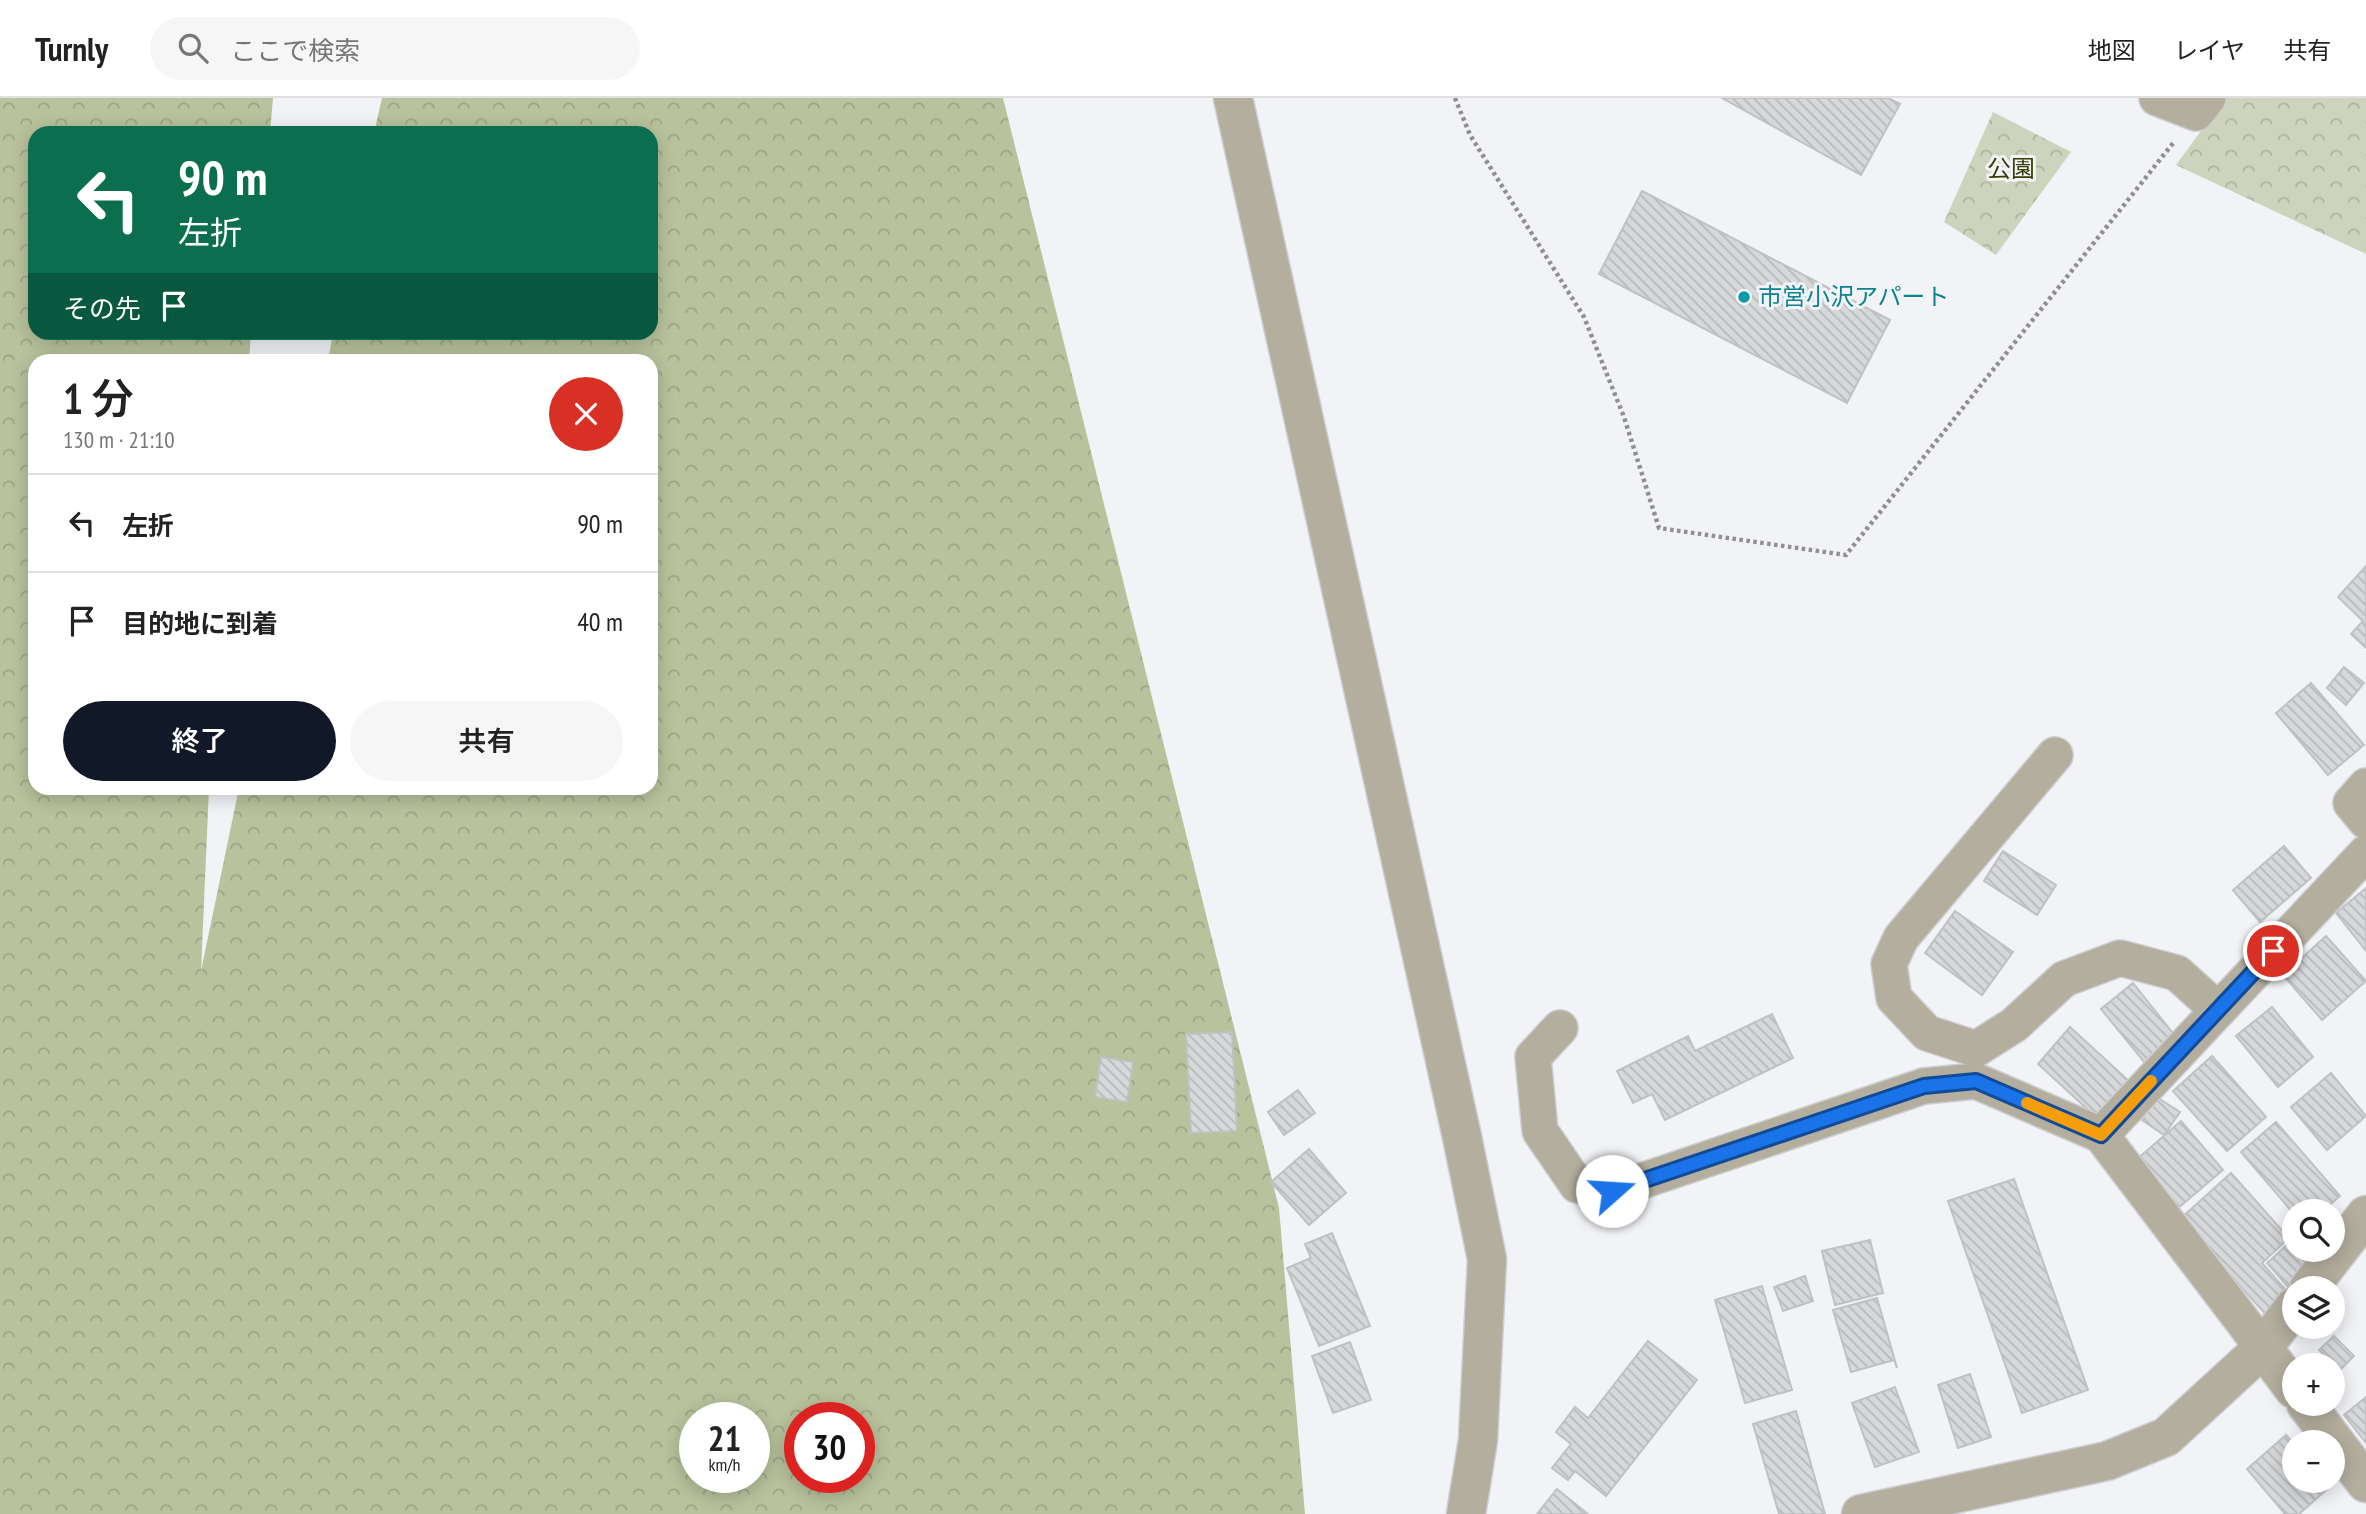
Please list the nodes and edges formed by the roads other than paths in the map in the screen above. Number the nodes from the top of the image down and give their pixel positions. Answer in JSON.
{"nodes":[{"id":1,"x":1233,"y":98,"type":"edge"},
{"id":2,"x":2157,"y":98,"type":"edge"},
{"id":3,"x":2202,"y":106,"type":"edge"},
{"id":4,"x":2055,"y":755,"type":"dead end"},
{"id":5,"x":2366,"y":786,"type":"edge"},
{"id":6,"x":2366,"y":821,"type":"edge"},
{"id":7,"x":2366,"y":853,"type":"edge"},
{"id":8,"x":2218,"y":1010,"type":"junction"},
{"id":9,"x":1560,"y":1028,"type":"dead end"},
{"id":10,"x":2101,"y":1135,"type":"junction"},
{"id":11,"x":2366,"y":1214,"type":"edge"},
{"id":12,"x":2318,"y":1276,"type":"edge"},
{"id":13,"x":2282,"y":1323,"type":"edge"},
{"id":14,"x":2263,"y":1348,"type":"junction"},
{"id":15,"x":2282,"y":1373,"type":"edge"},
{"id":16,"x":2315,"y":1416,"type":"edge"},
{"id":17,"x":2366,"y":1483,"type":"edge"},
{"id":18,"x":1466,"y":1514,"type":"edge"},
{"id":19,"x":1861,"y":1514,"type":"edge"}],
"edges":[{"from":1,"to":18,"type":"street"},
{"from":2,"to":3,"type":"street"},
{"from":4,"to":8,"type":"street"},
{"from":5,"to":6,"type":"street"},
{"from":7,"to":8,"type":"street"},
{"from":8,"to":10,"type":"street"},
{"from":9,"to":10,"type":"street"},
{"from":10,"to":14,"type":"street"},
{"from":11,"to":12,"type":"street"},
{"from":13,"to":14,"type":"street"},
{"from":14,"to":15,"type":"street"},
{"from":14,"to":19,"type":"street"},
{"from":16,"to":17,"type":"street"}]}
